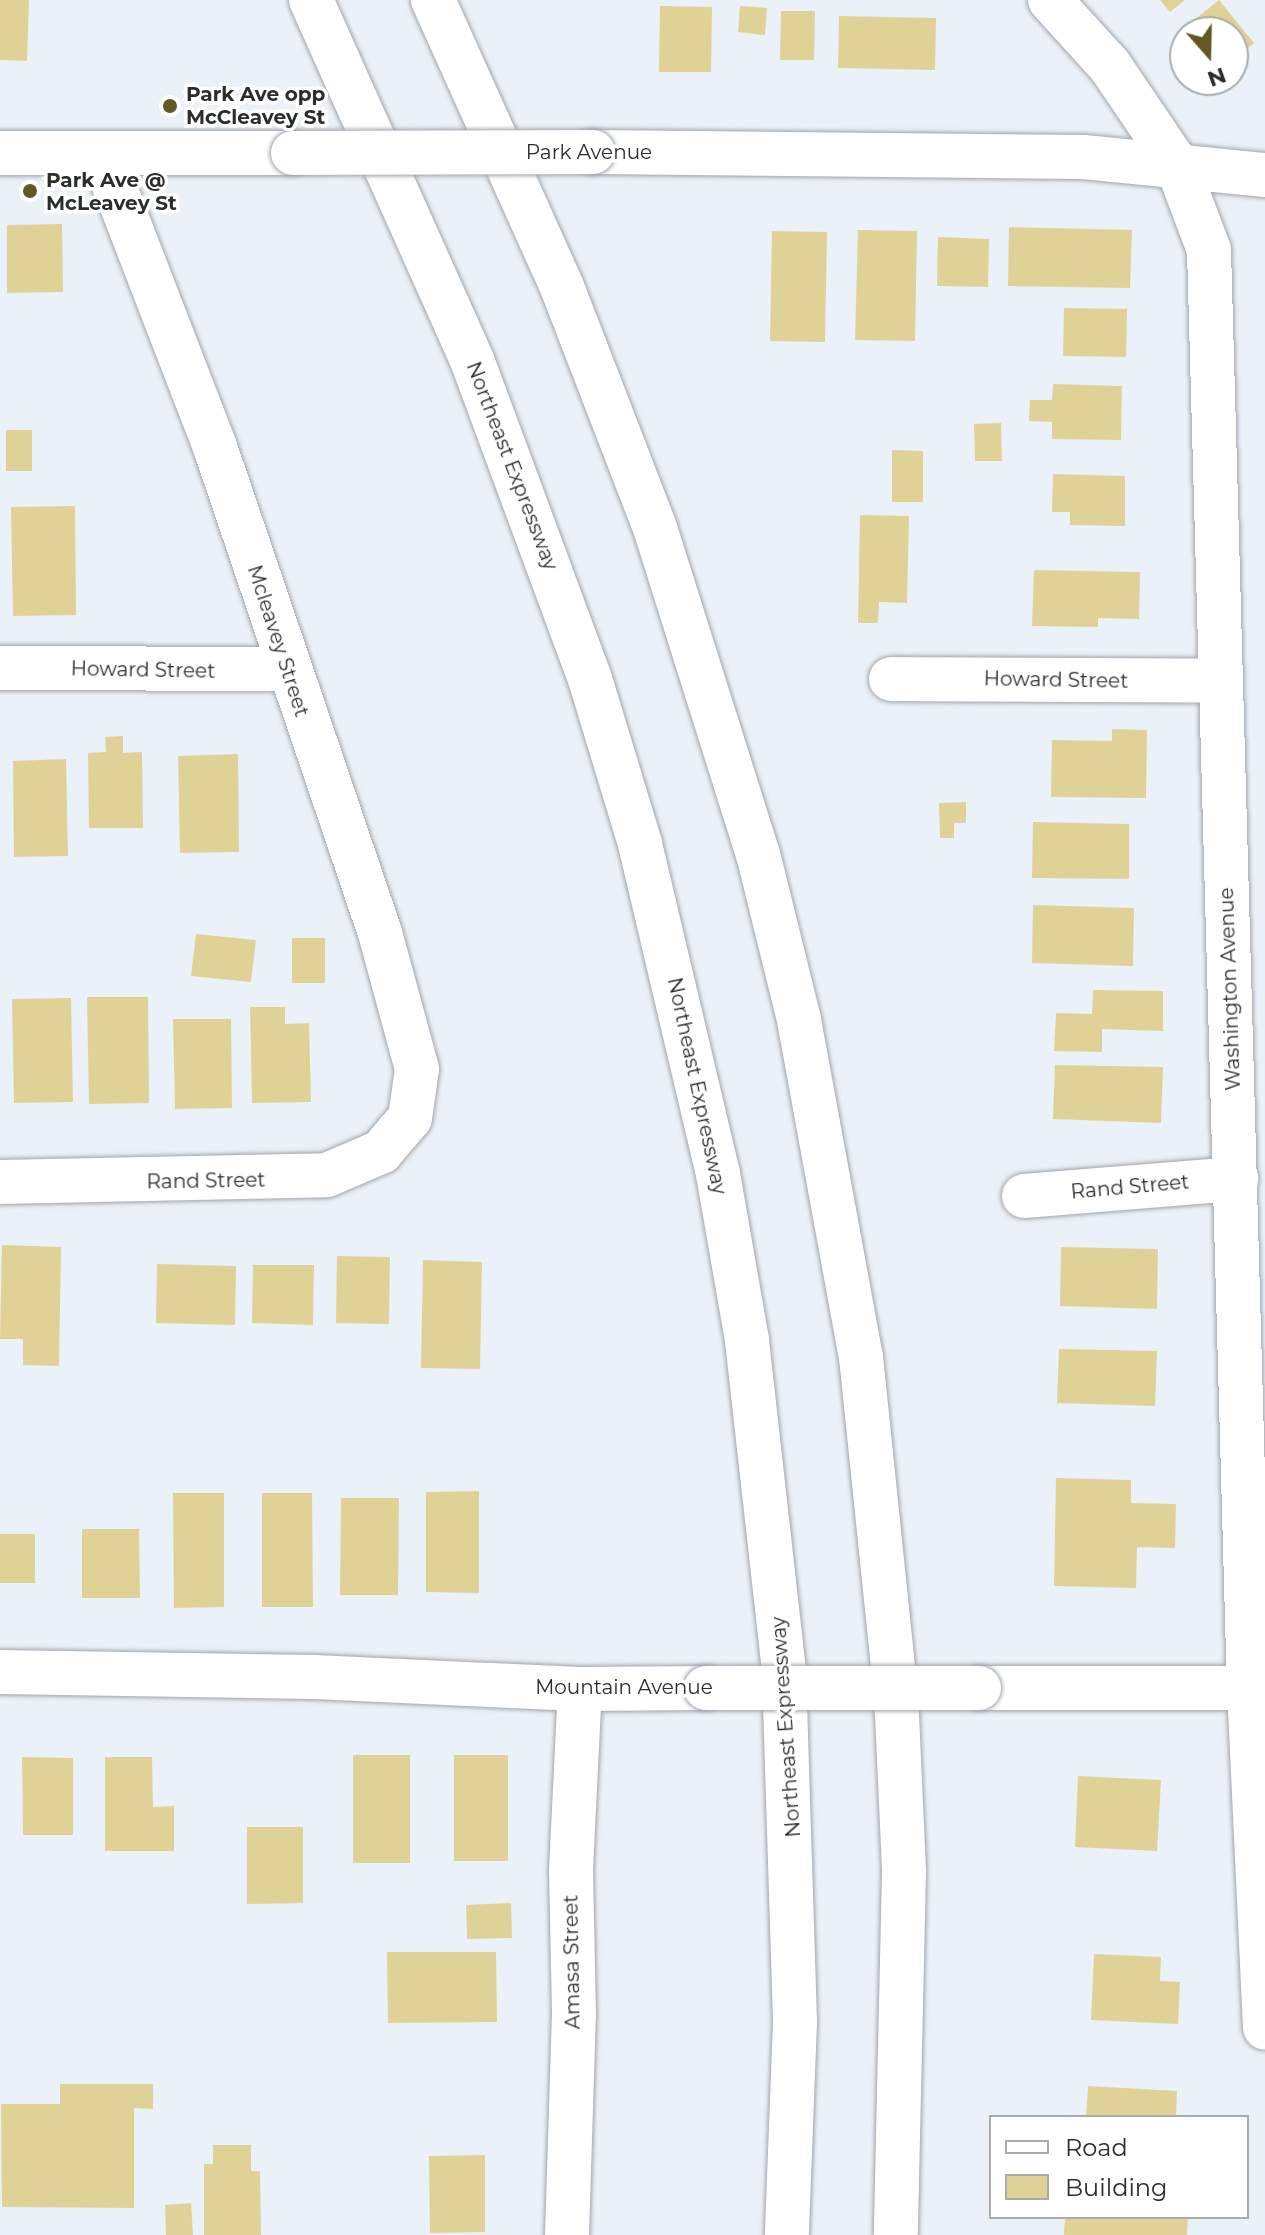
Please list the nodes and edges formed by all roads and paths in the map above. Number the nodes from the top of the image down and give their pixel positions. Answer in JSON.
{"nodes":[{"id":1,"x":311,"y":0,"type":"edge"},
{"id":2,"x":433,"y":0,"type":"edge"},
{"id":3,"x":1050,"y":0,"type":"edge"},
{"id":4,"x":0,"y":153,"type":"edge"},
{"id":5,"x":102,"y":154,"type":"junction"},
{"id":6,"x":1177,"y":165,"type":"junction"},
{"id":7,"x":1265,"y":175,"type":"edge"},
{"id":8,"x":0,"y":668,"type":"edge"},
{"id":9,"x":286,"y":669,"type":"junction"},
{"id":10,"x":891,"y":679,"type":"dead end"},
{"id":11,"x":1221,"y":681,"type":"junction"},
{"id":12,"x":398,"y":1132,"type":"joint"},
{"id":13,"x":1236,"y":1179,"type":"junction"},
{"id":14,"x":0,"y":1182,"type":"edge"},
{"id":15,"x":1024,"y":1196,"type":"dead end"},
{"id":16,"x":0,"y":1672,"type":"edge"},
{"id":17,"x":1249,"y":1688,"type":"junction"},
{"id":18,"x":580,"y":1689,"type":"junction"},
{"id":19,"x":1265,"y":2028,"type":"edge"},
{"id":20,"x":567,"y":2235,"type":"edge"},
{"id":21,"x":787,"y":2235,"type":"edge"},
{"id":22,"x":896,"y":2235,"type":"edge"}],
"edges":[{"from":1,"to":21,"type":"main road","name":"Northeast Expressway"},
{"from":2,"to":22,"type":"main road"},
{"from":3,"to":6,"type":"main road","name":"Washington Avenue"},
{"from":4,"to":5,"type":"main road","name":"Park Avenue"},
{"from":5,"to":6,"type":"main road","name":"Park Avenue","bridge":true},
{"from":5,"to":9,"type":"main road","name":"Mcleavey Street"},
{"from":6,"to":7,"type":"main road","name":"Park Avenue"},
{"from":6,"to":11,"type":"main road","name":"Washington Avenue"},
{"from":8,"to":9,"type":"main road","name":"Howard Street"},
{"from":9,"to":12,"type":"main road","name":"Mcleavey Street"},
{"from":10,"to":11,"type":"main road","name":"Howard Street"},
{"from":11,"to":13,"type":"main road","name":"Washington Avenue"},
{"from":12,"to":14,"type":"main road","name":"Rand Street"},
{"from":13,"to":15,"type":"main road","name":"Rand Street"},
{"from":13,"to":17,"type":"main road","name":"Washington Avenue"},
{"from":16,"to":18,"type":"main road","name":"Mountain Avenue"},
{"from":17,"to":18,"type":"main road","name":"Mountain Avenue","bridge":true},
{"from":17,"to":19,"type":"main road","name":"Washington Avenue"},
{"from":18,"to":20,"type":"main road","name":"Amasa Street"}]}
